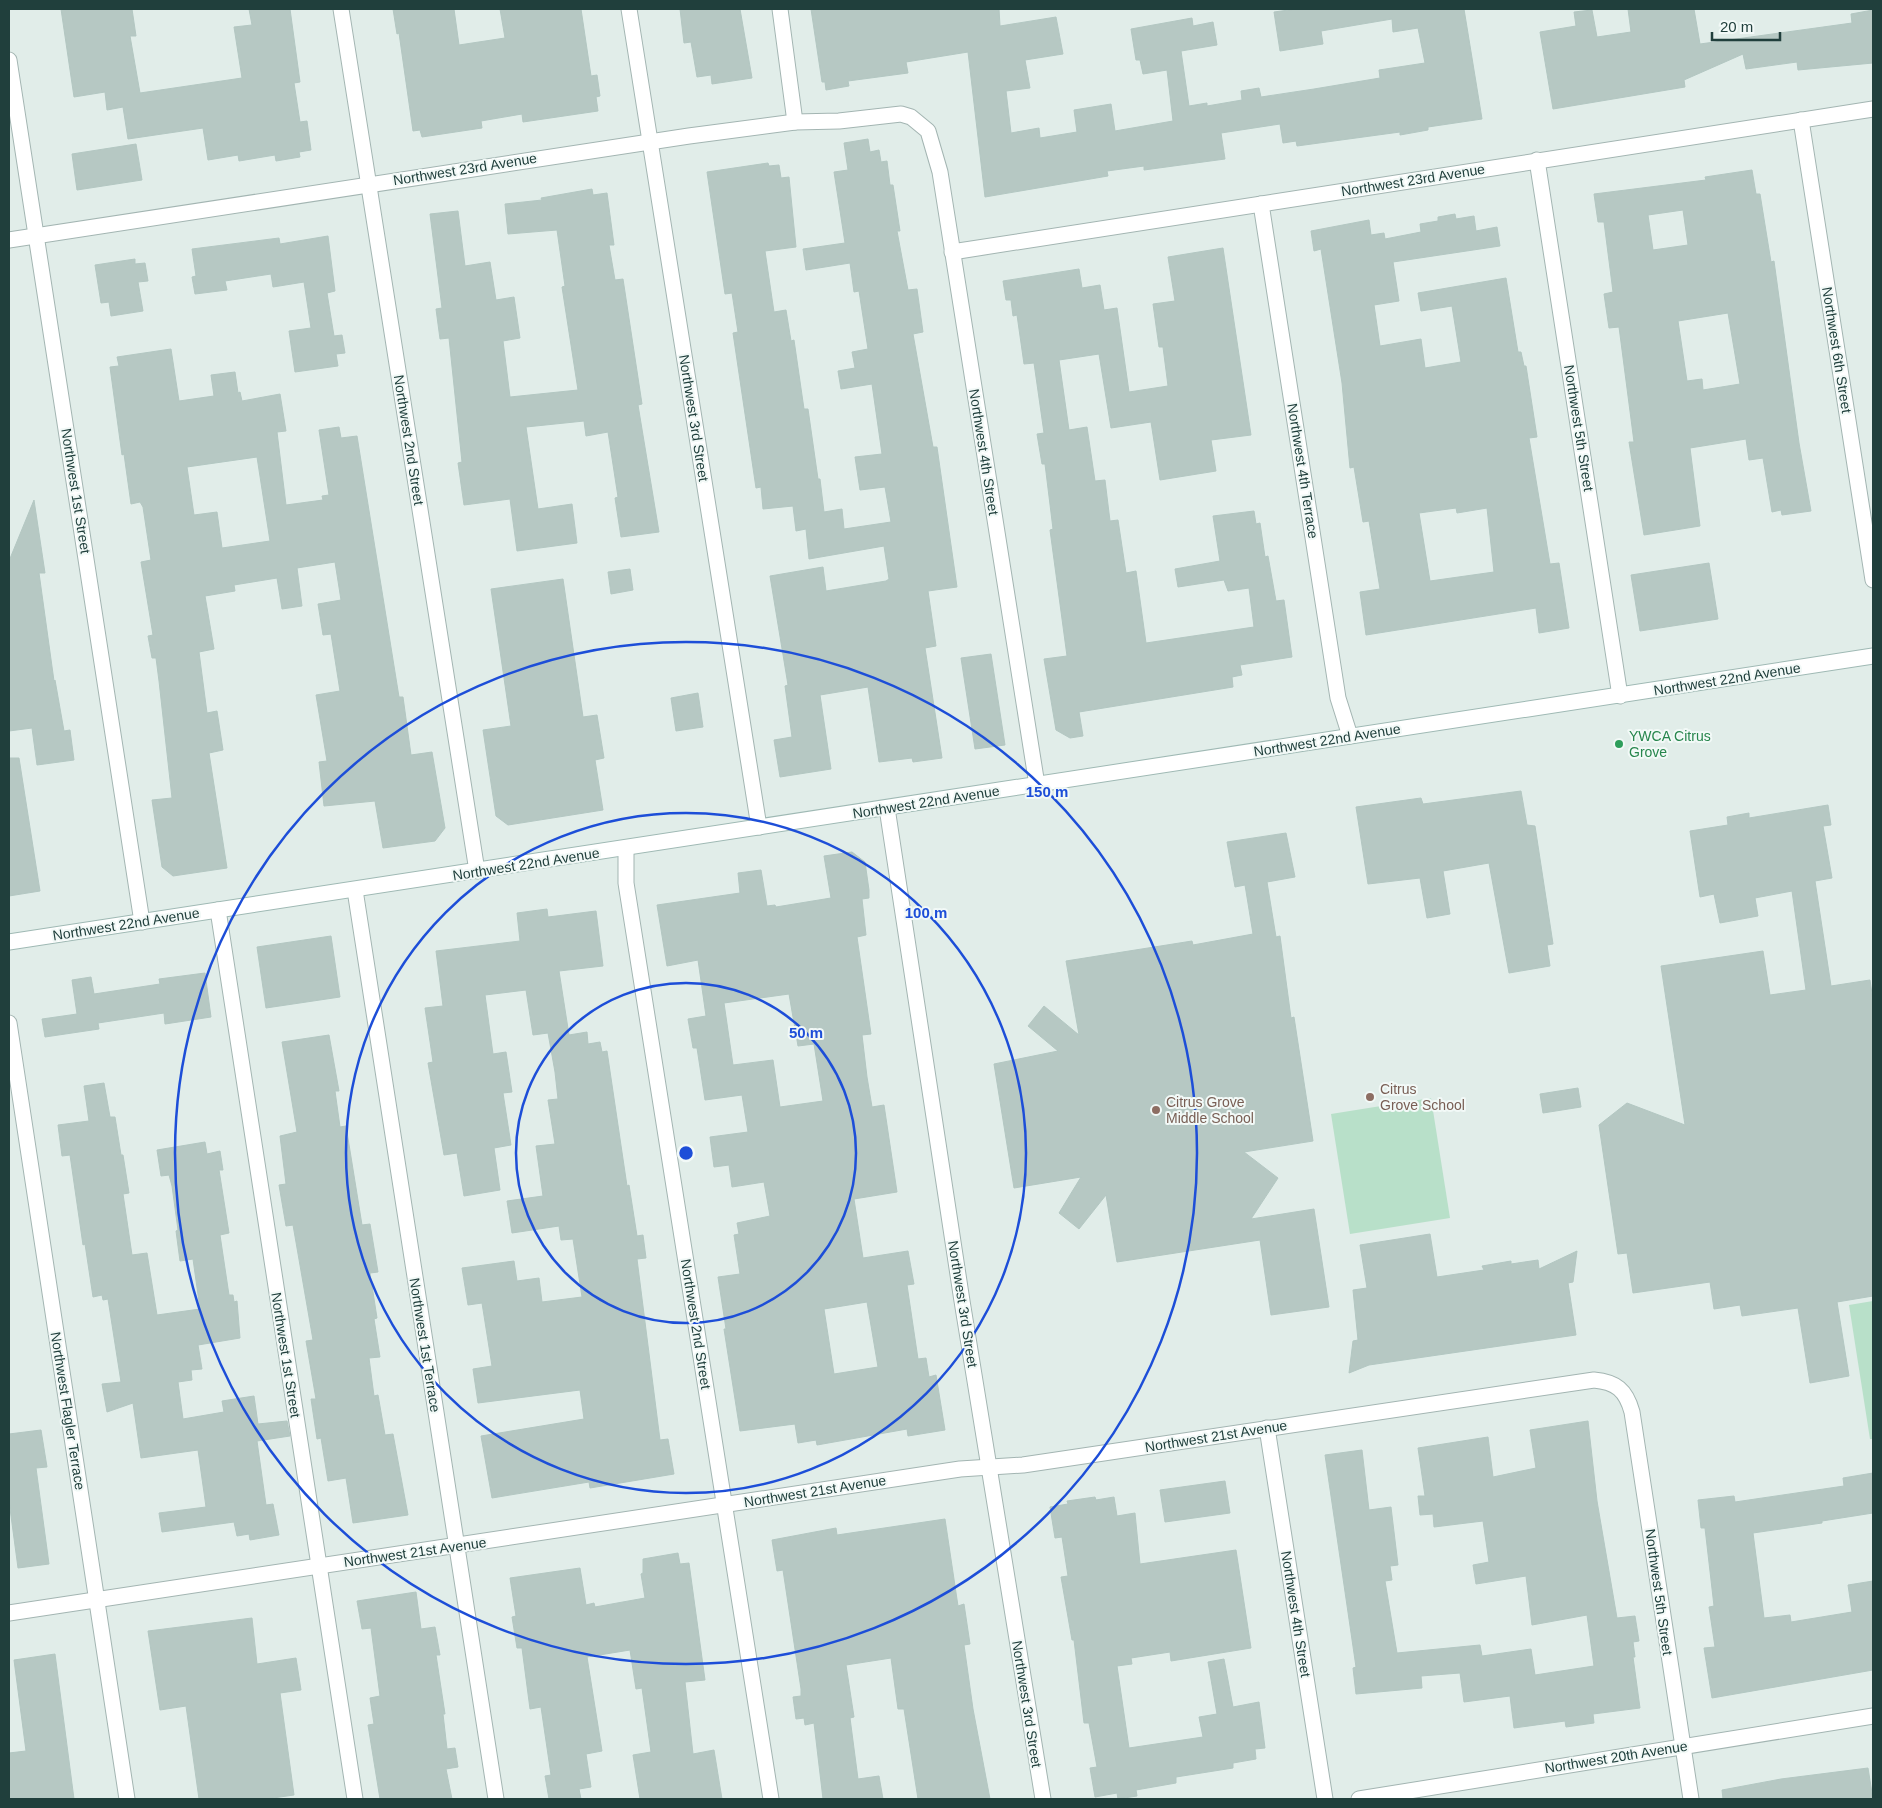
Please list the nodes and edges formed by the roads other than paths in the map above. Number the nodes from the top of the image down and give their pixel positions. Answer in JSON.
{"nodes":[{"id":1,"x":341,"y":9,"type":"edge"},
{"id":2,"x":629,"y":9,"type":"edge"},
{"id":3,"x":780,"y":9,"type":"edge"},
{"id":4,"x":9,"y":60,"type":"edge"},
{"id":5,"x":1873,"y":109,"type":"edge"},
{"id":6,"x":1801,"y":120,"type":"junction"},
{"id":7,"x":795,"y":122,"type":"junction"},
{"id":8,"x":920,"y":122,"type":"joint"},
{"id":9,"x":650,"y":142,"type":"junction"},
{"id":10,"x":1537,"y":160,"type":"junction"},
{"id":11,"x":369,"y":184,"type":"junction"},
{"id":12,"x":1261,"y":204,"type":"junction"},
{"id":13,"x":36,"y":236,"type":"junction"},
{"id":14,"x":9,"y":240,"type":"edge"},
{"id":15,"x":952,"y":252,"type":"junction"},
{"id":16,"x":1873,"y":580,"type":"edge"},
{"id":17,"x":1873,"y":656,"type":"edge"},
{"id":18,"x":1620,"y":696,"type":"junction"},
{"id":19,"x":1350,"y":736,"type":"junction"},
{"id":20,"x":1037,"y":785,"type":"junction"},
{"id":21,"x":887,"y":808,"type":"junction"},
{"id":22,"x":759,"y":827,"type":"junction"},
{"id":23,"x":626,"y":848,"type":"junction"},
{"id":24,"x":477,"y":871,"type":"junction"},
{"id":25,"x":355,"y":890,"type":"junction"},
{"id":26,"x":218,"y":910,"type":"junction"},
{"id":27,"x":142,"y":922,"type":"junction"},
{"id":28,"x":9,"y":942,"type":"edge"},
{"id":29,"x":9,"y":1023,"type":"edge"},
{"id":30,"x":1620,"y":1388,"type":"joint"},
{"id":31,"x":1267,"y":1428,"type":"junction"},
{"id":32,"x":990,"y":1467,"type":"junction"},
{"id":33,"x":725,"y":1505,"type":"junction"},
{"id":34,"x":456,"y":1547,"type":"junction"},
{"id":35,"x":319,"y":1566,"type":"junction"},
{"id":36,"x":97,"y":1600,"type":"junction"},
{"id":37,"x":9,"y":1613,"type":"edge"},
{"id":38,"x":1873,"y":1716,"type":"edge"},
{"id":39,"x":1682,"y":1746,"type":"junction"},
{"id":40,"x":127,"y":1799,"type":"edge"},
{"id":41,"x":355,"y":1799,"type":"edge"},
{"id":42,"x":496,"y":1799,"type":"edge"},
{"id":43,"x":771,"y":1799,"type":"edge"},
{"id":44,"x":1043,"y":1799,"type":"edge"},
{"id":45,"x":1325,"y":1799,"type":"edge"},
{"id":46,"x":1359,"y":1799,"type":"edge"},
{"id":47,"x":1691,"y":1799,"type":"edge"}],
"edges":[{"from":1,"to":11,"type":"street","name":"Northwest 2nd Street"},
{"from":2,"to":9,"type":"street","name":"Northwest 3rd Street"},
{"from":3,"to":7,"type":"street"},
{"from":4,"to":13,"type":"street","name":"Northwest 1st Street"},
{"from":5,"to":6,"type":"street","name":"Northwest 23rd Avenue"},
{"from":6,"to":10,"type":"street","name":"Northwest 23rd Avenue"},
{"from":6,"to":16,"type":"street","name":"Northwest 6th Street"},
{"from":7,"to":8,"type":"street","name":"Northwest 23rd Avenue"},
{"from":7,"to":9,"type":"street","name":"Northwest 23rd Avenue"},
{"from":8,"to":15,"type":"street","name":"Northwest 4th Street"},
{"from":9,"to":11,"type":"street","name":"Northwest 23rd Avenue"},
{"from":9,"to":22,"type":"street","name":"Northwest 3rd Street"},
{"from":10,"to":12,"type":"street","name":"Northwest 23rd Avenue"},
{"from":10,"to":18,"type":"street","name":"Northwest 5th Street"},
{"from":11,"to":13,"type":"street","name":"Northwest 23rd Avenue"},
{"from":11,"to":24,"type":"street","name":"Northwest 2nd Street"},
{"from":12,"to":15,"type":"street","name":"Northwest 23rd Avenue"},
{"from":12,"to":19,"type":"street","name":"Northwest 4th Terrace"},
{"from":13,"to":14,"type":"street","name":"Northwest 23rd Avenue"},
{"from":13,"to":27,"type":"street","name":"Northwest 1st Street"},
{"from":15,"to":20,"type":"street","name":"Northwest 4th Street"},
{"from":17,"to":18,"type":"street","name":"Northwest 22nd Avenue"},
{"from":18,"to":19,"type":"street","name":"Northwest 22nd Avenue"},
{"from":19,"to":20,"type":"street","name":"Northwest 22nd Avenue"},
{"from":20,"to":21,"type":"street","name":"Northwest 22nd Avenue"},
{"from":21,"to":22,"type":"street","name":"Northwest 22nd Avenue"},
{"from":21,"to":32,"type":"street","name":"Northwest 3rd Street"},
{"from":22,"to":23,"type":"street","name":"Northwest 22nd Avenue"},
{"from":23,"to":24,"type":"street","name":"Northwest 22nd Avenue"},
{"from":23,"to":33,"type":"street","name":"Northwest 2nd Street"},
{"from":24,"to":25,"type":"street","name":"Northwest 22nd Avenue"},
{"from":25,"to":26,"type":"street","name":"Northwest 22nd Avenue"},
{"from":25,"to":34,"type":"street","name":"Northwest 1st Terrace"},
{"from":26,"to":27,"type":"street","name":"Northwest 22nd Avenue"},
{"from":26,"to":35,"type":"street","name":"Northwest 1st Street"},
{"from":27,"to":28,"type":"street","name":"Northwest 22nd Avenue"},
{"from":29,"to":36,"type":"street","name":"Northwest Flagler Terrace"},
{"from":30,"to":31,"type":"street","name":"Northwest 21st Avenue"},
{"from":30,"to":39,"type":"street","name":"Northwest 5th Street"},
{"from":31,"to":32,"type":"street","name":"Northwest 21st Avenue"},
{"from":31,"to":45,"type":"street","name":"Northwest 4th Street"},
{"from":32,"to":33,"type":"street","name":"Northwest 21st Avenue"},
{"from":32,"to":44,"type":"street","name":"Northwest 3rd Street"},
{"from":33,"to":34,"type":"street","name":"Northwest 21st Avenue"},
{"from":33,"to":43,"type":"street","name":"Northwest 2nd Street"},
{"from":34,"to":35,"type":"street","name":"Northwest 21st Avenue"},
{"from":34,"to":42,"type":"street","name":"Northwest 1st Terrace"},
{"from":35,"to":36,"type":"street","name":"Northwest 21st Avenue"},
{"from":35,"to":41,"type":"street","name":"Northwest 1st Street"},
{"from":36,"to":37,"type":"street","name":"Northwest 21st Avenue"},
{"from":36,"to":40,"type":"street","name":"Northwest Flagler Terrace"},
{"from":38,"to":39,"type":"street","name":"Northwest 20th Avenue"},
{"from":39,"to":46,"type":"street","name":"Northwest 20th Avenue"},
{"from":39,"to":47,"type":"street","name":"Northwest 5th Street"}]}
